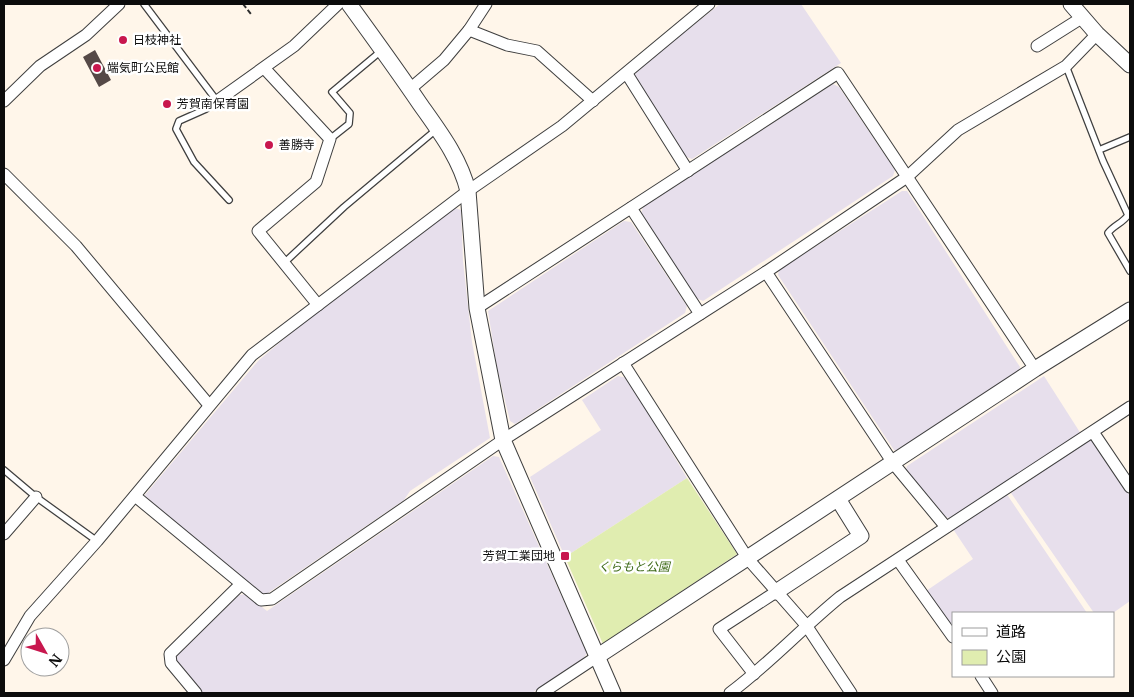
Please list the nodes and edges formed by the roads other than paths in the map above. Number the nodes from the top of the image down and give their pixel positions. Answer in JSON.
{"nodes":[{"id":1,"x":119,"y":4,"type":"edge"},
{"id":2,"x":144,"y":4,"type":"edge"},
{"id":3,"x":338,"y":4,"type":"edge"},
{"id":4,"x":349,"y":4,"type":"edge"},
{"id":5,"x":486,"y":4,"type":"edge"},
{"id":6,"x":709,"y":4,"type":"edge"},
{"id":7,"x":1071,"y":4,"type":"edge"},
{"id":8,"x":1082,"y":17,"type":"junction"},
{"id":9,"x":469,"y":30,"type":"junction"},
{"id":10,"x":1097,"y":34,"type":"junction"},
{"id":11,"x":1037,"y":46,"type":"dead end"},
{"id":12,"x":383,"y":50,"type":"junction"},
{"id":13,"x":1130,"y":65,"type":"edge"},
{"id":14,"x":1066,"y":66,"type":"junction"},
{"id":15,"x":265,"y":69,"type":"junction"},
{"id":16,"x":627,"y":74,"type":"junction"},
{"id":17,"x":410,"y":89,"type":"junction"},
{"id":18,"x":4,"y":101,"type":"edge"},
{"id":19,"x":217,"y":101,"type":"junction"},
{"id":20,"x":593,"y":101,"type":"junction"},
{"id":21,"x":437,"y":129,"type":"junction"},
{"id":22,"x":1130,"y":137,"type":"edge"},
{"id":23,"x":330,"y":139,"type":"junction"},
{"id":24,"x":1099,"y":150,"type":"junction"},
{"id":25,"x":688,"y":171,"type":"junction"},
{"id":26,"x":4,"y":174,"type":"edge"},
{"id":27,"x":907,"y":177,"type":"junction"},
{"id":28,"x":468,"y":191,"type":"junction"},
{"id":29,"x":229,"y":200,"type":"dead end"},
{"id":30,"x":631,"y":208,"type":"junction"},
{"id":31,"x":284,"y":263,"type":"junction"},
{"id":32,"x":1130,"y":271,"type":"edge"},
{"id":33,"x":766,"y":272,"type":"junction"},
{"id":34,"x":318,"y":305,"type":"junction"},
{"id":35,"x":477,"y":308,"type":"junction"},
{"id":36,"x":1130,"y":310,"type":"edge"},
{"id":37,"x":700,"y":314,"type":"junction"},
{"id":38,"x":623,"y":363,"type":"junction"},
{"id":39,"x":1035,"y":369,"type":"junction"},
{"id":40,"x":209,"y":405,"type":"junction"},
{"id":41,"x":1130,"y":407,"type":"edge"},
{"id":42,"x":1092,"y":432,"type":"junction"},
{"id":43,"x":503,"y":440,"type":"junction"},
{"id":44,"x":893,"y":462,"type":"junction"},
{"id":45,"x":4,"y":470,"type":"edge"},
{"id":46,"x":1130,"y":487,"type":"edge"},
{"id":47,"x":135,"y":496,"type":"junction"},
{"id":48,"x":36,"y":497,"type":"junction"},
{"id":49,"x":838,"y":499,"type":"junction"},
{"id":50,"x":946,"y":527,"type":"junction"},
{"id":51,"x":4,"y":534,"type":"edge"},
{"id":52,"x":97,"y":541,"type":"junction"},
{"id":53,"x":748,"y":559,"type":"junction"},
{"id":54,"x":898,"y":560,"type":"junction"},
{"id":55,"x":242,"y":584,"type":"junction"},
{"id":56,"x":776,"y":592,"type":"junction"},
{"id":57,"x":806,"y":625,"type":"junction"},
{"id":58,"x":952,"y":635,"type":"edge"},
{"id":59,"x":598,"y":656,"type":"junction"},
{"id":60,"x":4,"y":657,"type":"edge"},
{"id":61,"x":754,"y":674,"type":"junction"},
{"id":62,"x":982,"y":677,"type":"edge"},
{"id":63,"x":196,"y":693,"type":"edge"},
{"id":64,"x":542,"y":693,"type":"edge"},
{"id":65,"x":612,"y":693,"type":"edge"},
{"id":66,"x":730,"y":693,"type":"edge"},
{"id":67,"x":851,"y":693,"type":"edge"},
{"id":68,"x":992,"y":693,"type":"edge"}],
"edges":[{"from":1,"to":18,"type":"street"},
{"from":2,"to":19,"type":"lane"},
{"from":3,"to":15,"type":"street"},
{"from":4,"to":12,"type":"street"},
{"from":5,"to":9,"type":"street"},
{"from":6,"to":16,"type":"street"},
{"from":7,"to":8,"type":"street"},
{"from":8,"to":10,"type":"street"},
{"from":8,"to":11,"type":"street"},
{"from":9,"to":17,"type":"street"},
{"from":9,"to":20,"type":"street"},
{"from":10,"to":13,"type":"street"},
{"from":10,"to":14,"type":"street"},
{"from":12,"to":17,"type":"street"},
{"from":12,"to":23,"type":"lane"},
{"from":14,"to":24,"type":"lane"},
{"from":14,"to":27,"type":"street"},
{"from":15,"to":19,"type":"street"},
{"from":15,"to":23,"type":"street"},
{"from":16,"to":20,"type":"street"},
{"from":16,"to":25,"type":"street"},
{"from":17,"to":21,"type":"street"},
{"from":19,"to":29,"type":"lane"},
{"from":20,"to":28,"type":"street"},
{"from":21,"to":28,"type":"street"},
{"from":21,"to":31,"type":"lane"},
{"from":22,"to":24,"type":"lane"},
{"from":23,"to":31,"type":"street"},
{"from":24,"to":32,"type":"lane"},
{"from":25,"to":27,"type":"street"},
{"from":25,"to":30,"type":"street"},
{"from":26,"to":40,"type":"street"},
{"from":27,"to":33,"type":"street"},
{"from":27,"to":39,"type":"street"},
{"from":28,"to":34,"type":"street"},
{"from":28,"to":35,"type":"street"},
{"from":30,"to":35,"type":"street"},
{"from":30,"to":37,"type":"street"},
{"from":31,"to":34,"type":"street"},
{"from":33,"to":37,"type":"street"},
{"from":33,"to":44,"type":"street"},
{"from":34,"to":40,"type":"street"},
{"from":35,"to":43,"type":"street"},
{"from":36,"to":39,"type":"street"},
{"from":37,"to":38,"type":"street"},
{"from":38,"to":43,"type":"street"},
{"from":38,"to":53,"type":"street"},
{"from":39,"to":44,"type":"street"},
{"from":40,"to":47,"type":"street"},
{"from":41,"to":42,"type":"street"},
{"from":42,"to":46,"type":"street"},
{"from":42,"to":50,"type":"street"},
{"from":43,"to":55,"type":"street"},
{"from":43,"to":59,"type":"street"},
{"from":44,"to":49,"type":"street"},
{"from":44,"to":50,"type":"street"},
{"from":45,"to":48,"type":"lane"},
{"from":47,"to":52,"type":"street"},
{"from":47,"to":55,"type":"street"},
{"from":48,"to":51,"type":"street"},
{"from":48,"to":52,"type":"lane"},
{"from":49,"to":53,"type":"street"},
{"from":49,"to":56,"type":"street"},
{"from":50,"to":54,"type":"street"},
{"from":52,"to":60,"type":"street"},
{"from":53,"to":56,"type":"street"},
{"from":53,"to":59,"type":"street"},
{"from":54,"to":57,"type":"street"},
{"from":54,"to":58,"type":"street"},
{"from":55,"to":63,"type":"street"},
{"from":56,"to":57,"type":"street"},
{"from":56,"to":61,"type":"street"},
{"from":57,"to":61,"type":"street"},
{"from":57,"to":67,"type":"street"},
{"from":59,"to":64,"type":"street"},
{"from":59,"to":65,"type":"street"},
{"from":61,"to":66,"type":"street"},
{"from":62,"to":68,"type":"street"}]}
